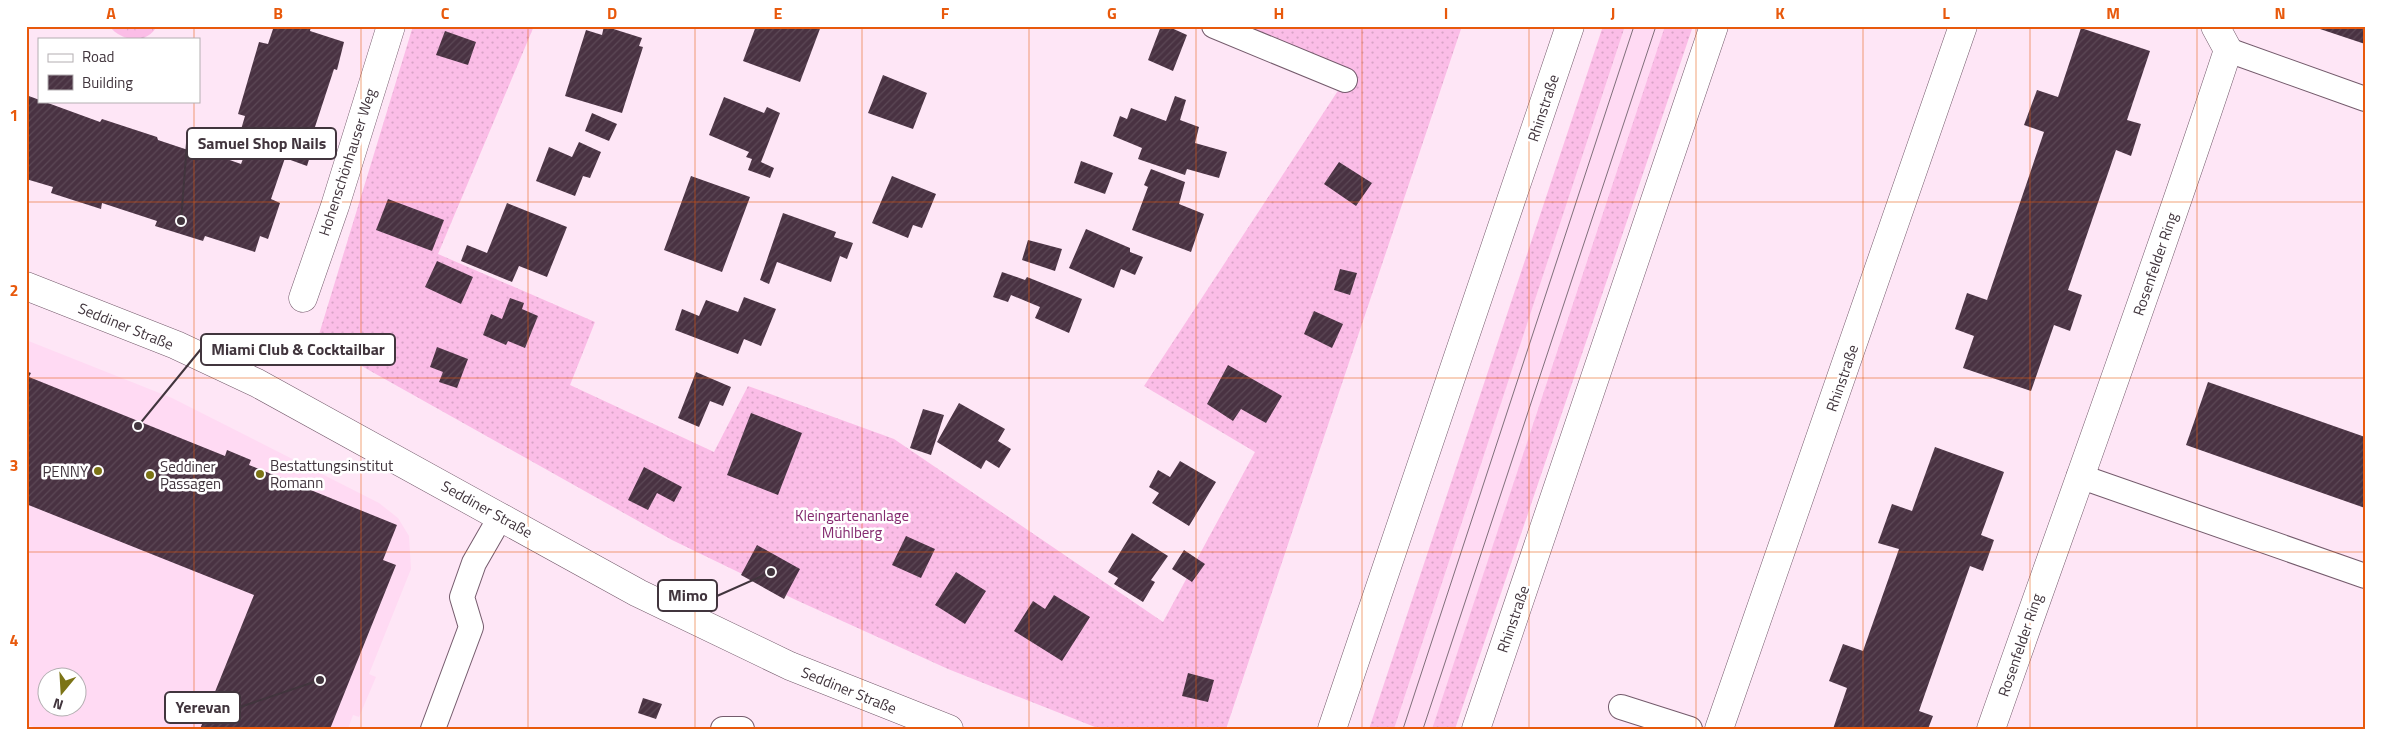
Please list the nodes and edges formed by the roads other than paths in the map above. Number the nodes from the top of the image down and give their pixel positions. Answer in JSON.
{"nodes":[{"id":1,"x":391,"y":26,"type":"edge"},
{"id":2,"x":1214,"y":26,"type":"edge"},
{"id":3,"x":1570,"y":26,"type":"edge"},
{"id":4,"x":1714,"y":26,"type":"edge"},
{"id":5,"x":1963,"y":26,"type":"edge"},
{"id":6,"x":2222,"y":38,"type":"edge"},
{"id":7,"x":1345,"y":80,"type":"dead end"},
{"id":8,"x":2365,"y":99,"type":"edge"},
{"id":9,"x":26,"y":286,"type":"edge"},
{"id":10,"x":302,"y":298,"type":"dead end"},
{"id":11,"x":2079,"y":476,"type":"junction"},
{"id":12,"x":500,"y":516,"type":"junction"},
{"id":13,"x":2365,"y":576,"type":"edge"},
{"id":14,"x":1622,"y":708,"type":"dead end"},
{"id":15,"x":921,"y":724,"type":"edge"},
{"id":16,"x":433,"y":729,"type":"edge"},
{"id":17,"x":723,"y":729,"type":"edge"},
{"id":18,"x":742,"y":729,"type":"edge"},
{"id":19,"x":949,"y":729,"type":"edge"},
{"id":20,"x":1332,"y":729,"type":"edge"},
{"id":21,"x":1476,"y":729,"type":"edge"},
{"id":22,"x":1690,"y":729,"type":"edge"},
{"id":23,"x":1719,"y":729,"type":"edge"},
{"id":24,"x":1991,"y":729,"type":"edge"}],
"edges":[{"from":1,"to":10,"type":"street","name":"Hohenschönhauser Weg"},
{"from":2,"to":7,"type":"lane"},
{"from":3,"to":20,"type":"street","name":"Rhinstraße"},
{"from":4,"to":21,"type":"street","name":"Rhinstraße"},
{"from":5,"to":23,"type":"street","name":"Rhinstraße"},
{"from":6,"to":8,"type":"lane","name":"Rosenfelder Ring"},
{"from":6,"to":11,"type":"street","name":"Rosenfelder Ring"},
{"from":9,"to":12,"type":"street","name":"Seddiner Straße"},
{"from":11,"to":13,"type":"lane"},
{"from":11,"to":24,"type":"street","name":"Rosenfelder Ring"},
{"from":12,"to":15,"type":"street","name":"Seddiner Straße"},
{"from":12,"to":16,"type":"lane"},
{"from":14,"to":22,"type":"lane"},
{"from":15,"to":19,"type":"street","name":"Seddiner Straße"},
{"from":17,"to":18,"type":"lane"}]}
